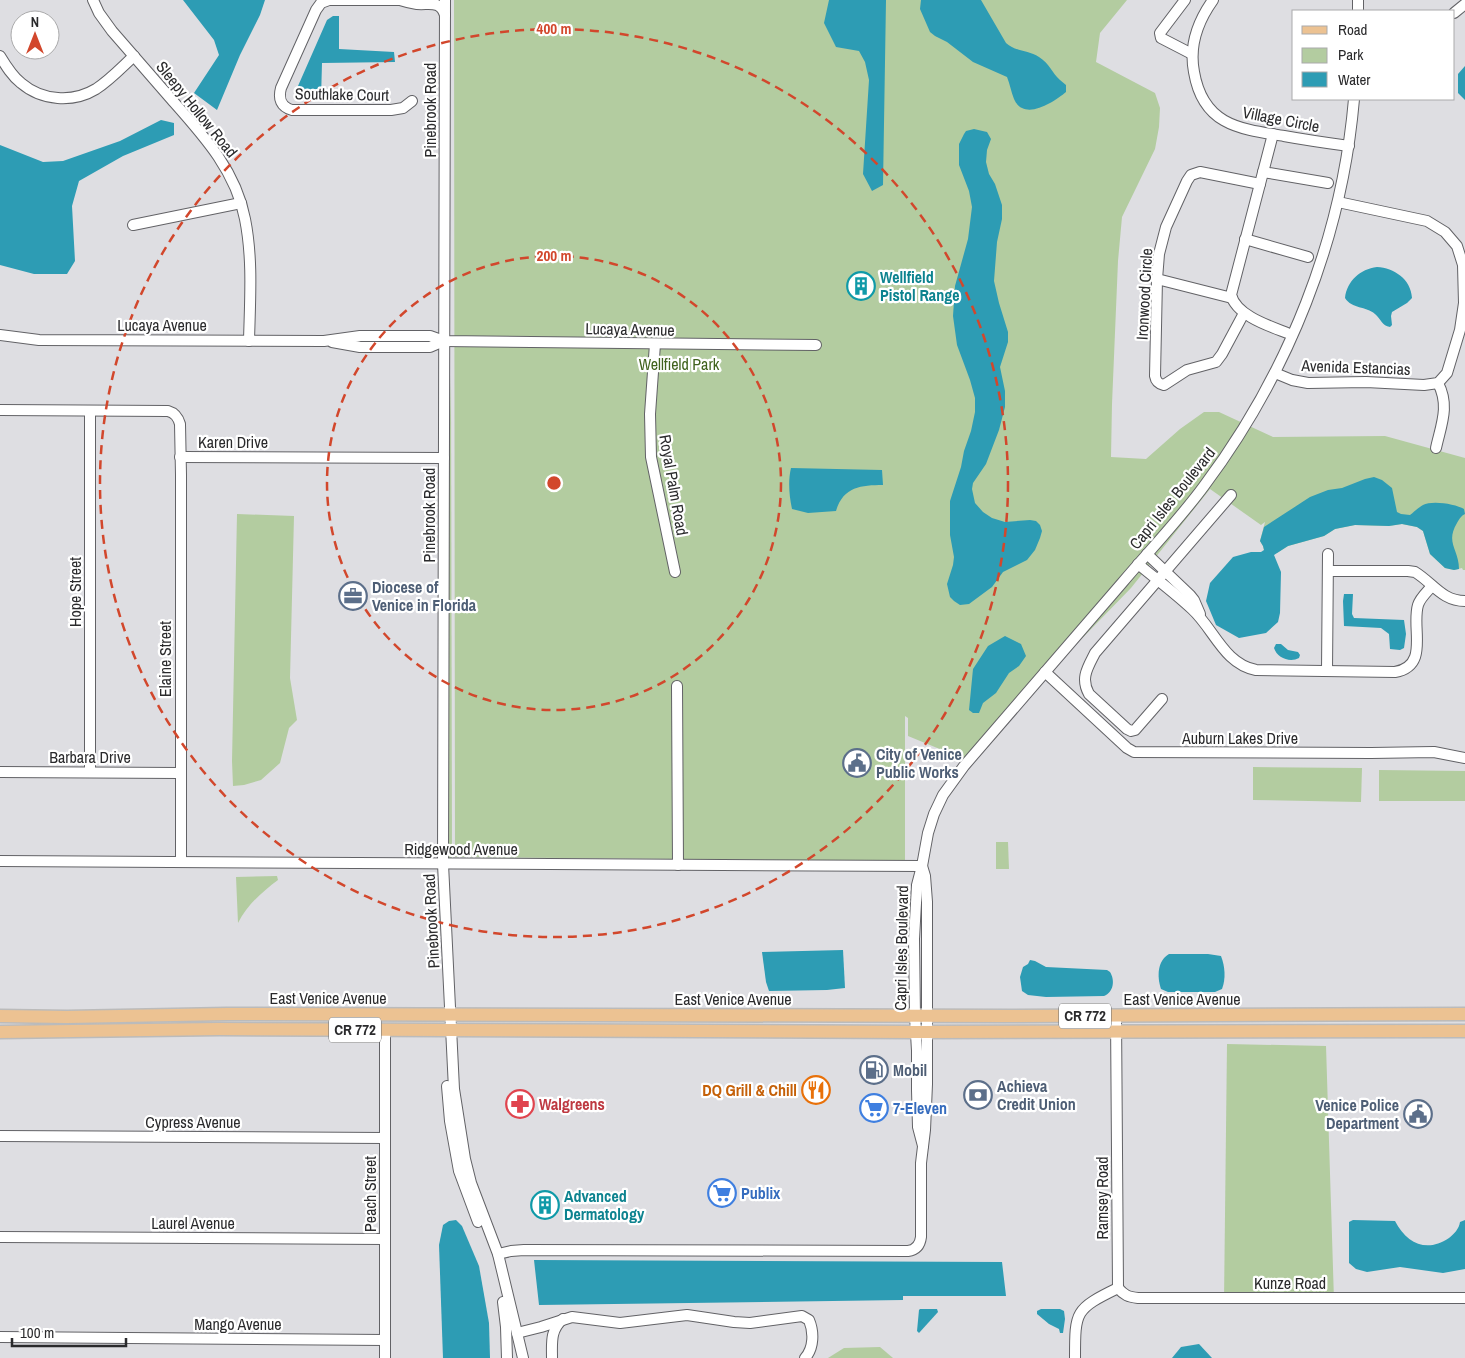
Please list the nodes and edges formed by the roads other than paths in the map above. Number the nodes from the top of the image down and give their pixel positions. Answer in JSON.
{"nodes":[{"id":1,"x":92,"y":0,"type":"edge"},
{"id":2,"x":400,"y":0,"type":"edge"},
{"id":3,"x":445,"y":0,"type":"edge"},
{"id":4,"x":1185,"y":0,"type":"edge"},
{"id":5,"x":1213,"y":0,"type":"edge"},
{"id":6,"x":445,"y":15,"type":"junction"},
{"id":7,"x":1192,"y":54,"type":"junction"},
{"id":8,"x":0,"y":56,"type":"edge"},
{"id":9,"x":134,"y":56,"type":"junction"},
{"id":10,"x":1354,"y":100,"type":"edge"},
{"id":11,"x":412,"y":101,"type":"dead end"},
{"id":12,"x":1274,"y":134,"type":"junction"},
{"id":13,"x":1349,"y":146,"type":"junction"},
{"id":14,"x":1263,"y":172,"type":"junction"},
{"id":15,"x":1328,"y":182,"type":"dead end"},
{"id":16,"x":1260,"y":184,"type":"junction"},
{"id":17,"x":1338,"y":202,"type":"junction"},
{"id":18,"x":241,"y":203,"type":"junction"},
{"id":19,"x":133,"y":225,"type":"dead end"},
{"id":20,"x":1245,"y":239,"type":"junction"},
{"id":21,"x":1308,"y":257,"type":"dead end"},
{"id":22,"x":1157,"y":280,"type":"junction"},
{"id":23,"x":1232,"y":298,"type":"junction"},
{"id":24,"x":1244,"y":313,"type":"junction"},
{"id":25,"x":0,"y":335,"type":"edge"},
{"id":26,"x":1292,"y":336,"type":"junction"},
{"id":27,"x":249,"y":341,"type":"junction"},
{"id":28,"x":444,"y":341,"type":"junction"},
{"id":29,"x":655,"y":344,"type":"junction"},
{"id":30,"x":816,"y":345,"type":"dead end"},
{"id":31,"x":1275,"y":373,"type":"junction"},
{"id":32,"x":1438,"y":383,"type":"junction"},
{"id":33,"x":0,"y":410,"type":"edge"},
{"id":34,"x":90,"y":411,"type":"junction"},
{"id":35,"x":1436,"y":448,"type":"dead end"},
{"id":36,"x":180,"y":456,"type":"junction"},
{"id":37,"x":444,"y":458,"type":"junction"},
{"id":38,"x":1230,"y":495,"type":"dead end"},
{"id":39,"x":1146,"y":554,"type":"junction"},
{"id":40,"x":1328,"y":554,"type":"dead end"},
{"id":41,"x":1138,"y":564,"type":"junction"},
{"id":42,"x":1166,"y":571,"type":"junction"},
{"id":43,"x":1328,"y":571,"type":"junction"},
{"id":44,"x":675,"y":572,"type":"dead end"},
{"id":45,"x":1157,"y":580,"type":"junction"},
{"id":46,"x":1432,"y":586,"type":"junction"},
{"id":47,"x":1465,"y":601,"type":"edge"},
{"id":48,"x":1201,"y":618,"type":"junction"},
{"id":49,"x":1327,"y":670,"type":"junction"},
{"id":50,"x":1045,"y":672,"type":"junction"},
{"id":51,"x":677,"y":686,"type":"dead end"},
{"id":52,"x":1162,"y":699,"type":"dead end"},
{"id":53,"x":1465,"y":758,"type":"edge"},
{"id":54,"x":0,"y":772,"type":"edge"},
{"id":55,"x":90,"y":772,"type":"junction"},
{"id":56,"x":180,"y":773,"type":"junction"},
{"id":57,"x":0,"y":862,"type":"edge"},
{"id":58,"x":181,"y":862,"type":"junction"},
{"id":59,"x":443,"y":864,"type":"junction"},
{"id":60,"x":678,"y":865,"type":"junction"},
{"id":61,"x":922,"y":866,"type":"junction"},
{"id":62,"x":1372,"y":1014,"type":"junction"},
{"id":63,"x":1465,"y":1014,"type":"edge"},
{"id":64,"x":450,"y":1015,"type":"junction"},
{"id":65,"x":679,"y":1015,"type":"junction"},
{"id":66,"x":765,"y":1015,"type":"junction"},
{"id":67,"x":0,"y":1016,"type":"edge"},
{"id":68,"x":921,"y":1016,"type":"junction"},
{"id":69,"x":1116,"y":1016,"type":"junction"},
{"id":70,"x":386,"y":1030,"type":"junction"},
{"id":71,"x":451,"y":1030,"type":"junction"},
{"id":72,"x":1241,"y":1030,"type":"junction"},
{"id":73,"x":607,"y":1031,"type":"junction"},
{"id":74,"x":670,"y":1031,"type":"junction"},
{"id":75,"x":1116,"y":1031,"type":"junction"},
{"id":76,"x":1465,"y":1031,"type":"edge"},
{"id":77,"x":0,"y":1032,"type":"edge"},
{"id":78,"x":921,"y":1032,"type":"junction"},
{"id":79,"x":454,"y":1121,"type":"junction"},
{"id":80,"x":0,"y":1136,"type":"edge"},
{"id":81,"x":385,"y":1138,"type":"junction"},
{"id":82,"x":0,"y":1237,"type":"edge"},
{"id":83,"x":385,"y":1240,"type":"junction"},
{"id":84,"x":498,"y":1254,"type":"junction"},
{"id":85,"x":1118,"y":1288,"type":"junction"},
{"id":86,"x":1465,"y":1298,"type":"edge"},
{"id":87,"x":564,"y":1319,"type":"junction"},
{"id":88,"x":541,"y":1327,"type":"junction"},
{"id":89,"x":517,"y":1333,"type":"junction"},
{"id":90,"x":0,"y":1337,"type":"edge"},
{"id":91,"x":552,"y":1337,"type":"junction"},
{"id":92,"x":385,"y":1340,"type":"junction"},
{"id":93,"x":385,"y":1358,"type":"edge"},
{"id":94,"x":507,"y":1358,"type":"edge"},
{"id":95,"x":523,"y":1358,"type":"edge"},
{"id":96,"x":552,"y":1358,"type":"edge"},
{"id":97,"x":806,"y":1358,"type":"edge"},
{"id":98,"x":1075,"y":1358,"type":"edge"}],
"edges":[{"from":1,"to":9,"type":"street","name":"Sleepy Hollow Road"},
{"from":2,"to":6,"type":"street","name":"Southlake Court"},
{"from":2,"to":11,"type":"street","name":"Southlake Court"},
{"from":3,"to":6,"type":"street","name":"Pinebrook Road"},
{"from":4,"to":7,"type":"street"},
{"from":5,"to":7,"type":"street","name":"Village Circle"},
{"from":6,"to":28,"type":"street","name":"Pinebrook Road"},
{"from":7,"to":12,"type":"street","name":"Village Circle"},
{"from":8,"to":9,"type":"street"},
{"from":9,"to":18,"type":"street","name":"Sleepy Hollow Road"},
{"from":10,"to":13,"type":"street","name":"Capri Isles Boulevard"},
{"from":12,"to":13,"type":"street","name":"Village Circle"},
{"from":12,"to":14,"type":"street"},
{"from":13,"to":17,"type":"street","name":"Capri Isles Boulevard"},
{"from":14,"to":15,"type":"street"},
{"from":14,"to":16,"type":"street"},
{"from":16,"to":20,"type":"street"},
{"from":16,"to":22,"type":"street","name":"Ironwood Circle"},
{"from":17,"to":26,"type":"street","name":"Capri Isles Boulevard"},
{"from":17,"to":32,"type":"street"},
{"from":18,"to":19,"type":"street"},
{"from":18,"to":27,"type":"street","name":"Sleepy Hollow Road"},
{"from":20,"to":21,"type":"street"},
{"from":20,"to":23,"type":"street"},
{"from":22,"to":23,"type":"street"},
{"from":22,"to":24,"type":"street","name":"Ironwood Circle"},
{"from":23,"to":24,"type":"street"},
{"from":24,"to":26,"type":"street"},
{"from":25,"to":27,"type":"street","name":"Lucaya Avenue"},
{"from":26,"to":31,"type":"street","name":"Capri Isles Boulevard"},
{"from":27,"to":28,"type":"street","name":"Lucaya Avenue"},
{"from":28,"to":29,"type":"street","name":"Lucaya Avenue"},
{"from":28,"to":37,"type":"street","name":"Pinebrook Road"},
{"from":29,"to":30,"type":"street","name":"Lucaya Avenue"},
{"from":29,"to":44,"type":"street","name":"Royal Palm Road"},
{"from":31,"to":32,"type":"street","name":"Avenida Estancias"},
{"from":31,"to":39,"type":"street","name":"Capri Isles Boulevard"},
{"from":32,"to":35,"type":"street"},
{"from":33,"to":34,"type":"street","name":"Karen Drive"},
{"from":34,"to":36,"type":"street","name":"Karen Drive"},
{"from":34,"to":55,"type":"street","name":"Hope Street"},
{"from":36,"to":37,"type":"street","name":"Karen Drive"},
{"from":36,"to":56,"type":"street","name":"Elaine Street"},
{"from":37,"to":59,"type":"street","name":"Pinebrook Road"},
{"from":38,"to":42,"type":"street"},
{"from":39,"to":41,"type":"street","name":"Capri Isles Boulevard"},
{"from":39,"to":42,"type":"street"},
{"from":40,"to":43,"type":"street"},
{"from":41,"to":45,"type":"street"},
{"from":41,"to":50,"type":"street","name":"Capri Isles Boulevard"},
{"from":42,"to":45,"type":"street"},
{"from":42,"to":48,"type":"street"},
{"from":43,"to":46,"type":"street"},
{"from":43,"to":49,"type":"street"},
{"from":45,"to":48,"type":"street"},
{"from":45,"to":52,"type":"street"},
{"from":46,"to":47,"type":"street"},
{"from":46,"to":49,"type":"street"},
{"from":48,"to":49,"type":"street"},
{"from":50,"to":53,"type":"street","name":"Auburn Lakes Drive"},
{"from":50,"to":61,"type":"street","name":"Capri Isles Boulevard"},
{"from":51,"to":60,"type":"street"},
{"from":54,"to":55,"type":"street","name":"Barbara Drive"},
{"from":55,"to":56,"type":"street","name":"Barbara Drive"},
{"from":56,"to":58,"type":"street","name":"Elaine Street"},
{"from":57,"to":58,"type":"street","name":"Ridgewood Avenue"},
{"from":58,"to":59,"type":"street","name":"Ridgewood Avenue"},
{"from":59,"to":60,"type":"street","name":"Ridgewood Avenue"},
{"from":59,"to":64,"type":"street","name":"Pinebrook Road"},
{"from":60,"to":61,"type":"street","name":"Ridgewood Avenue"},
{"from":61,"to":68,"type":"street","name":"Capri Isles Boulevard"},
{"from":62,"to":63,"type":"main road","name":"East Venice Avenue","number":"CR 772"},
{"from":62,"to":69,"type":"main road","name":"East Venice Avenue","number":"CR 772"},
{"from":62,"to":72,"type":"main road"},
{"from":64,"to":65,"type":"main road","name":"East Venice Avenue","number":"CR 772"},
{"from":64,"to":67,"type":"main road","name":"East Venice Avenue","number":"CR 772"},
{"from":64,"to":71,"type":"street","name":"Pinebrook Road"},
{"from":65,"to":66,"type":"main road","name":"East Venice Avenue","number":"CR 772"},
{"from":65,"to":73,"type":"main road"},
{"from":66,"to":68,"type":"main road","name":"East Venice Avenue","number":"CR 772"},
{"from":66,"to":74,"type":"main road"},
{"from":68,"to":69,"type":"main road","name":"East Venice Avenue","number":"CR 772"},
{"from":68,"to":78,"type":"street","name":"Capri Isles Boulevard"},
{"from":69,"to":75,"type":"street","name":"Ramsey Road"},
{"from":70,"to":71,"type":"main road","name":"East Venice Avenue","number":"CR 772"},
{"from":70,"to":77,"type":"main road","name":"East Venice Avenue","number":"CR 772"},
{"from":70,"to":81,"type":"street","name":"Peach Street"},
{"from":71,"to":73,"type":"main road","name":"East Venice Avenue","number":"CR 772"},
{"from":71,"to":79,"type":"street","name":"Pinebrook Road"},
{"from":72,"to":75,"type":"main road","name":"East Venice Avenue","number":"CR 772"},
{"from":72,"to":76,"type":"main road","name":"East Venice Avenue","number":"CR 772"},
{"from":73,"to":74,"type":"main road","name":"East Venice Avenue","number":"CR 772"},
{"from":74,"to":78,"type":"main road","name":"East Venice Avenue","number":"CR 772"},
{"from":75,"to":78,"type":"main road","name":"East Venice Avenue","number":"CR 772"},
{"from":75,"to":85,"type":"street","name":"Ramsey Road"},
{"from":78,"to":84,"type":"street","name":"Capri Isles Boulevard"},
{"from":79,"to":84,"type":"street","name":"Pinebrook Road"},
{"from":79,"to":94,"type":"street","name":"Pinebrook Road"},
{"from":80,"to":81,"type":"street","name":"Cypress Avenue"},
{"from":81,"to":83,"type":"street","name":"Peach Street"},
{"from":82,"to":83,"type":"street","name":"Laurel Avenue"},
{"from":83,"to":92,"type":"street","name":"Peach Street"},
{"from":84,"to":89,"type":"street","name":"Pinebrook Road"},
{"from":85,"to":86,"type":"street","name":"Kunze Road"},
{"from":85,"to":98,"type":"street"},
{"from":87,"to":88,"type":"street"},
{"from":87,"to":91,"type":"street"},
{"from":87,"to":97,"type":"street"},
{"from":88,"to":89,"type":"street"},
{"from":88,"to":91,"type":"street"},
{"from":89,"to":95,"type":"street","name":"Pinebrook Road"},
{"from":90,"to":92,"type":"street","name":"Mango Avenue"},
{"from":91,"to":96,"type":"street"},
{"from":92,"to":93,"type":"street","name":"Peach Street"}]}
